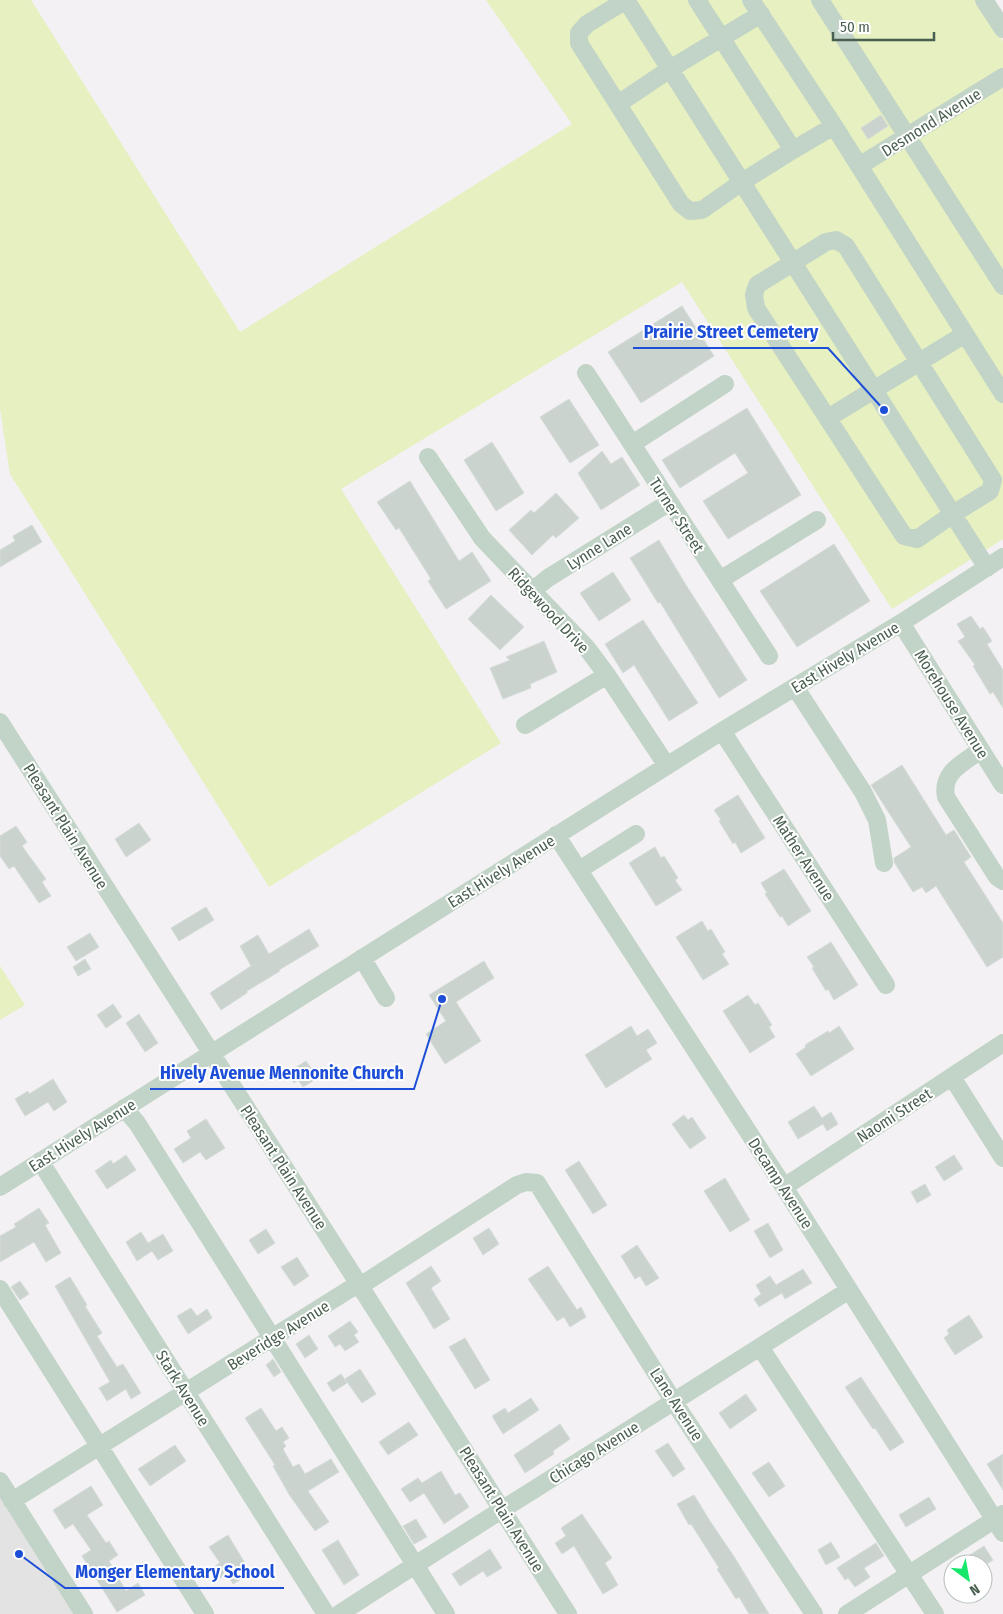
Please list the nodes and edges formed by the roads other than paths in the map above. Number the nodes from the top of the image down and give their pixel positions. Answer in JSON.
{"nodes":[{"id":1,"x":626,"y":0,"type":"edge"},
{"id":2,"x":696,"y":0,"type":"edge"},
{"id":3,"x":820,"y":0,"type":"edge"},
{"id":4,"x":984,"y":0,"type":"edge"},
{"id":5,"x":756,"y":7,"type":"edge"},
{"id":6,"x":1003,"y":29,"type":"edge"},
{"id":7,"x":720,"y":39,"type":"junction"},
{"id":8,"x":670,"y":69,"type":"junction"},
{"id":9,"x":1003,"y":77,"type":"edge"},
{"id":10,"x":618,"y":104,"type":"junction"},
{"id":11,"x":834,"y":126,"type":"junction"},
{"id":12,"x":908,"y":137,"type":"junction"},
{"id":13,"x":793,"y":150,"type":"junction"},
{"id":14,"x":859,"y":166,"type":"junction"},
{"id":15,"x":742,"y":182,"type":"junction"},
{"id":16,"x":792,"y":263,"type":"junction"},
{"id":17,"x":1003,"y":286,"type":"edge"},
{"id":18,"x":965,"y":334,"type":"junction"},
{"id":19,"x":918,"y":363,"type":"junction"},
{"id":20,"x":586,"y":373,"type":"dead end"},
{"id":21,"x":725,"y":384,"type":"dead end"},
{"id":22,"x":874,"y":389,"type":"junction"},
{"id":23,"x":1003,"y":394,"type":"edge"},
{"id":24,"x":828,"y":418,"type":"junction"},
{"id":25,"x":632,"y":444,"type":"junction"},
{"id":26,"x":428,"y":457,"type":"dead end"},
{"id":27,"x":668,"y":503,"type":"junction"},
{"id":28,"x":953,"y":514,"type":"junction"},
{"id":29,"x":817,"y":520,"type":"dead end"},
{"id":30,"x":1003,"y":557,"type":"edge"},
{"id":31,"x":987,"y":568,"type":"junction"},
{"id":32,"x":720,"y":580,"type":"junction"},
{"id":33,"x":532,"y":591,"type":"junction"},
{"id":34,"x":901,"y":623,"type":"junction"},
{"id":35,"x":769,"y":656,"type":"dead end"},
{"id":36,"x":607,"y":675,"type":"junction"},
{"id":37,"x":795,"y":687,"type":"junction"},
{"id":38,"x":0,"y":722,"type":"edge"},
{"id":39,"x":525,"y":725,"type":"dead end"},
{"id":40,"x":722,"y":731,"type":"junction"},
{"id":41,"x":981,"y":750,"type":"junction"},
{"id":42,"x":667,"y":766,"type":"junction"},
{"id":43,"x":1003,"y":785,"type":"edge"},
{"id":44,"x":636,"y":834,"type":"dead end"},
{"id":45,"x":556,"y":835,"type":"junction"},
{"id":46,"x":884,"y":863,"type":"dead end"},
{"id":47,"x":579,"y":870,"type":"junction"},
{"id":48,"x":1003,"y":881,"type":"edge"},
{"id":49,"x":362,"y":958,"type":"junction"},
{"id":50,"x":886,"y":985,"type":"dead end"},
{"id":51,"x":386,"y":998,"type":"dead end"},
{"id":52,"x":1003,"y":1043,"type":"edge"},
{"id":53,"x":211,"y":1054,"type":"junction"},
{"id":54,"x":952,"y":1077,"type":"junction"},
{"id":55,"x":124,"y":1108,"type":"junction"},
{"id":56,"x":1003,"y":1158,"type":"edge"},
{"id":57,"x":40,"y":1161,"type":"junction"},
{"id":58,"x":0,"y":1187,"type":"edge"},
{"id":59,"x":784,"y":1187,"type":"junction"},
{"id":60,"x":543,"y":1193,"type":"joint"},
{"id":61,"x":360,"y":1286,"type":"junction"},
{"id":62,"x":0,"y":1289,"type":"edge"},
{"id":63,"x":849,"y":1290,"type":"junction"},
{"id":64,"x":272,"y":1338,"type":"junction"},
{"id":65,"x":760,"y":1346,"type":"junction"},
{"id":66,"x":185,"y":1392,"type":"junction"},
{"id":67,"x":674,"y":1402,"type":"junction"},
{"id":68,"x":98,"y":1447,"type":"junction"},
{"id":69,"x":0,"y":1481,"type":"edge"},
{"id":70,"x":12,"y":1500,"type":"junction"},
{"id":71,"x":502,"y":1510,"type":"junction"},
{"id":72,"x":1000,"y":1522,"type":"edge"},
{"id":73,"x":415,"y":1564,"type":"junction"},
{"id":74,"x":909,"y":1574,"type":"junction"},
{"id":75,"x":84,"y":1614,"type":"edge"},
{"id":76,"x":205,"y":1614,"type":"edge"},
{"id":77,"x":326,"y":1614,"type":"edge"},
{"id":78,"x":339,"y":1614,"type":"edge"},
{"id":79,"x":446,"y":1614,"type":"edge"},
{"id":80,"x":568,"y":1614,"type":"edge"},
{"id":81,"x":814,"y":1614,"type":"edge"},
{"id":82,"x":847,"y":1614,"type":"edge"},
{"id":83,"x":935,"y":1614,"type":"edge"}],
"edges":[{"from":1,"to":8,"type":"street"},
{"from":1,"to":10,"type":"street"},
{"from":2,"to":7,"type":"street"},
{"from":3,"to":12,"type":"street"},
{"from":4,"to":6,"type":"street"},
{"from":5,"to":7,"type":"street"},
{"from":5,"to":11,"type":"street"},
{"from":7,"to":8,"type":"street"},
{"from":7,"to":13,"type":"street"},
{"from":8,"to":10,"type":"street"},
{"from":8,"to":15,"type":"street"},
{"from":9,"to":12,"type":"street","name":"Desmond Avenue"},
{"from":10,"to":15,"type":"street"},
{"from":11,"to":13,"type":"street"},
{"from":11,"to":14,"type":"street"},
{"from":12,"to":14,"type":"street","name":"Desmond Avenue"},
{"from":12,"to":17,"type":"street"},
{"from":13,"to":15,"type":"street"},
{"from":14,"to":18,"type":"street"},
{"from":15,"to":16,"type":"street"},
{"from":16,"to":19,"type":"street"},
{"from":16,"to":22,"type":"street"},
{"from":16,"to":24,"type":"street"},
{"from":18,"to":19,"type":"street"},
{"from":18,"to":23,"type":"street"},
{"from":19,"to":22,"type":"street"},
{"from":19,"to":28,"type":"street"},
{"from":20,"to":25,"type":"street","name":"Turner Street"},
{"from":21,"to":25,"type":"street"},
{"from":22,"to":24,"type":"street"},
{"from":22,"to":28,"type":"street"},
{"from":24,"to":28,"type":"street"},
{"from":25,"to":27,"type":"street","name":"Turner Street"},
{"from":26,"to":33,"type":"street","name":"Ridgewood Drive"},
{"from":27,"to":32,"type":"street","name":"Turner Street"},
{"from":27,"to":33,"type":"street","name":"Lynne Lane"},
{"from":28,"to":31,"type":"street"},
{"from":29,"to":32,"type":"street"},
{"from":30,"to":31,"type":"street","name":"East Hively Avenue"},
{"from":31,"to":34,"type":"street","name":"East Hively Avenue"},
{"from":32,"to":35,"type":"street","name":"Turner Street"},
{"from":33,"to":36,"type":"street","name":"Ridgewood Drive"},
{"from":34,"to":37,"type":"street","name":"East Hively Avenue"},
{"from":34,"to":41,"type":"street","name":"Morehouse Avenue"},
{"from":36,"to":39,"type":"street"},
{"from":36,"to":42,"type":"street","name":"Ridgewood Drive"},
{"from":37,"to":40,"type":"street","name":"East Hively Avenue"},
{"from":37,"to":46,"type":"street"},
{"from":38,"to":53,"type":"street","name":"Pleasant Plain Avenue"},
{"from":40,"to":42,"type":"street","name":"East Hively Avenue"},
{"from":40,"to":50,"type":"street","name":"Mather Avenue"},
{"from":41,"to":43,"type":"street","name":"Morehouse Avenue"},
{"from":41,"to":48,"type":"street"},
{"from":42,"to":45,"type":"street","name":"East Hively Avenue"},
{"from":44,"to":47,"type":"street"},
{"from":45,"to":47,"type":"street","name":"Decamp Avenue"},
{"from":45,"to":49,"type":"street","name":"East Hively Avenue"},
{"from":47,"to":59,"type":"street","name":"Decamp Avenue"},
{"from":49,"to":51,"type":"street"},
{"from":49,"to":53,"type":"street","name":"East Hively Avenue"},
{"from":52,"to":54,"type":"street","name":"Naomi Street"},
{"from":53,"to":55,"type":"street","name":"East Hively Avenue"},
{"from":53,"to":61,"type":"street","name":"Pleasant Plain Avenue"},
{"from":54,"to":56,"type":"street"},
{"from":54,"to":59,"type":"street","name":"Naomi Street"},
{"from":55,"to":57,"type":"street","name":"East Hively Avenue"},
{"from":55,"to":64,"type":"street"},
{"from":57,"to":58,"type":"street","name":"East Hively Avenue"},
{"from":57,"to":66,"type":"street","name":"Stark Avenue"},
{"from":59,"to":63,"type":"street","name":"Decamp Avenue"},
{"from":60,"to":61,"type":"street","name":"Beveridge Avenue"},
{"from":60,"to":67,"type":"street","name":"Lane Avenue"},
{"from":61,"to":64,"type":"street","name":"Beveridge Avenue"},
{"from":61,"to":71,"type":"street","name":"Pleasant Plain Avenue"},
{"from":62,"to":68,"type":"street"},
{"from":63,"to":65,"type":"street","name":"Chicago Avenue"},
{"from":63,"to":72,"type":"street","name":"Decamp Avenue"},
{"from":64,"to":66,"type":"street","name":"Beveridge Avenue"},
{"from":64,"to":73,"type":"street"},
{"from":65,"to":67,"type":"street","name":"Chicago Avenue"},
{"from":65,"to":74,"type":"street"},
{"from":66,"to":68,"type":"street","name":"Beveridge Avenue"},
{"from":66,"to":77,"type":"street","name":"Stark Avenue"},
{"from":67,"to":71,"type":"street","name":"Chicago Avenue"},
{"from":67,"to":81,"type":"street","name":"Lane Avenue"},
{"from":68,"to":70,"type":"street","name":"Beveridge Avenue"},
{"from":68,"to":76,"type":"street"},
{"from":69,"to":70,"type":"street"},
{"from":70,"to":75,"type":"street"},
{"from":71,"to":73,"type":"street","name":"Chicago Avenue"},
{"from":71,"to":80,"type":"street","name":"Pleasant Plain Avenue"},
{"from":72,"to":74,"type":"street"},
{"from":73,"to":78,"type":"street","name":"Chicago Avenue"},
{"from":73,"to":79,"type":"street"},
{"from":74,"to":82,"type":"street"},
{"from":74,"to":83,"type":"street"}]}
